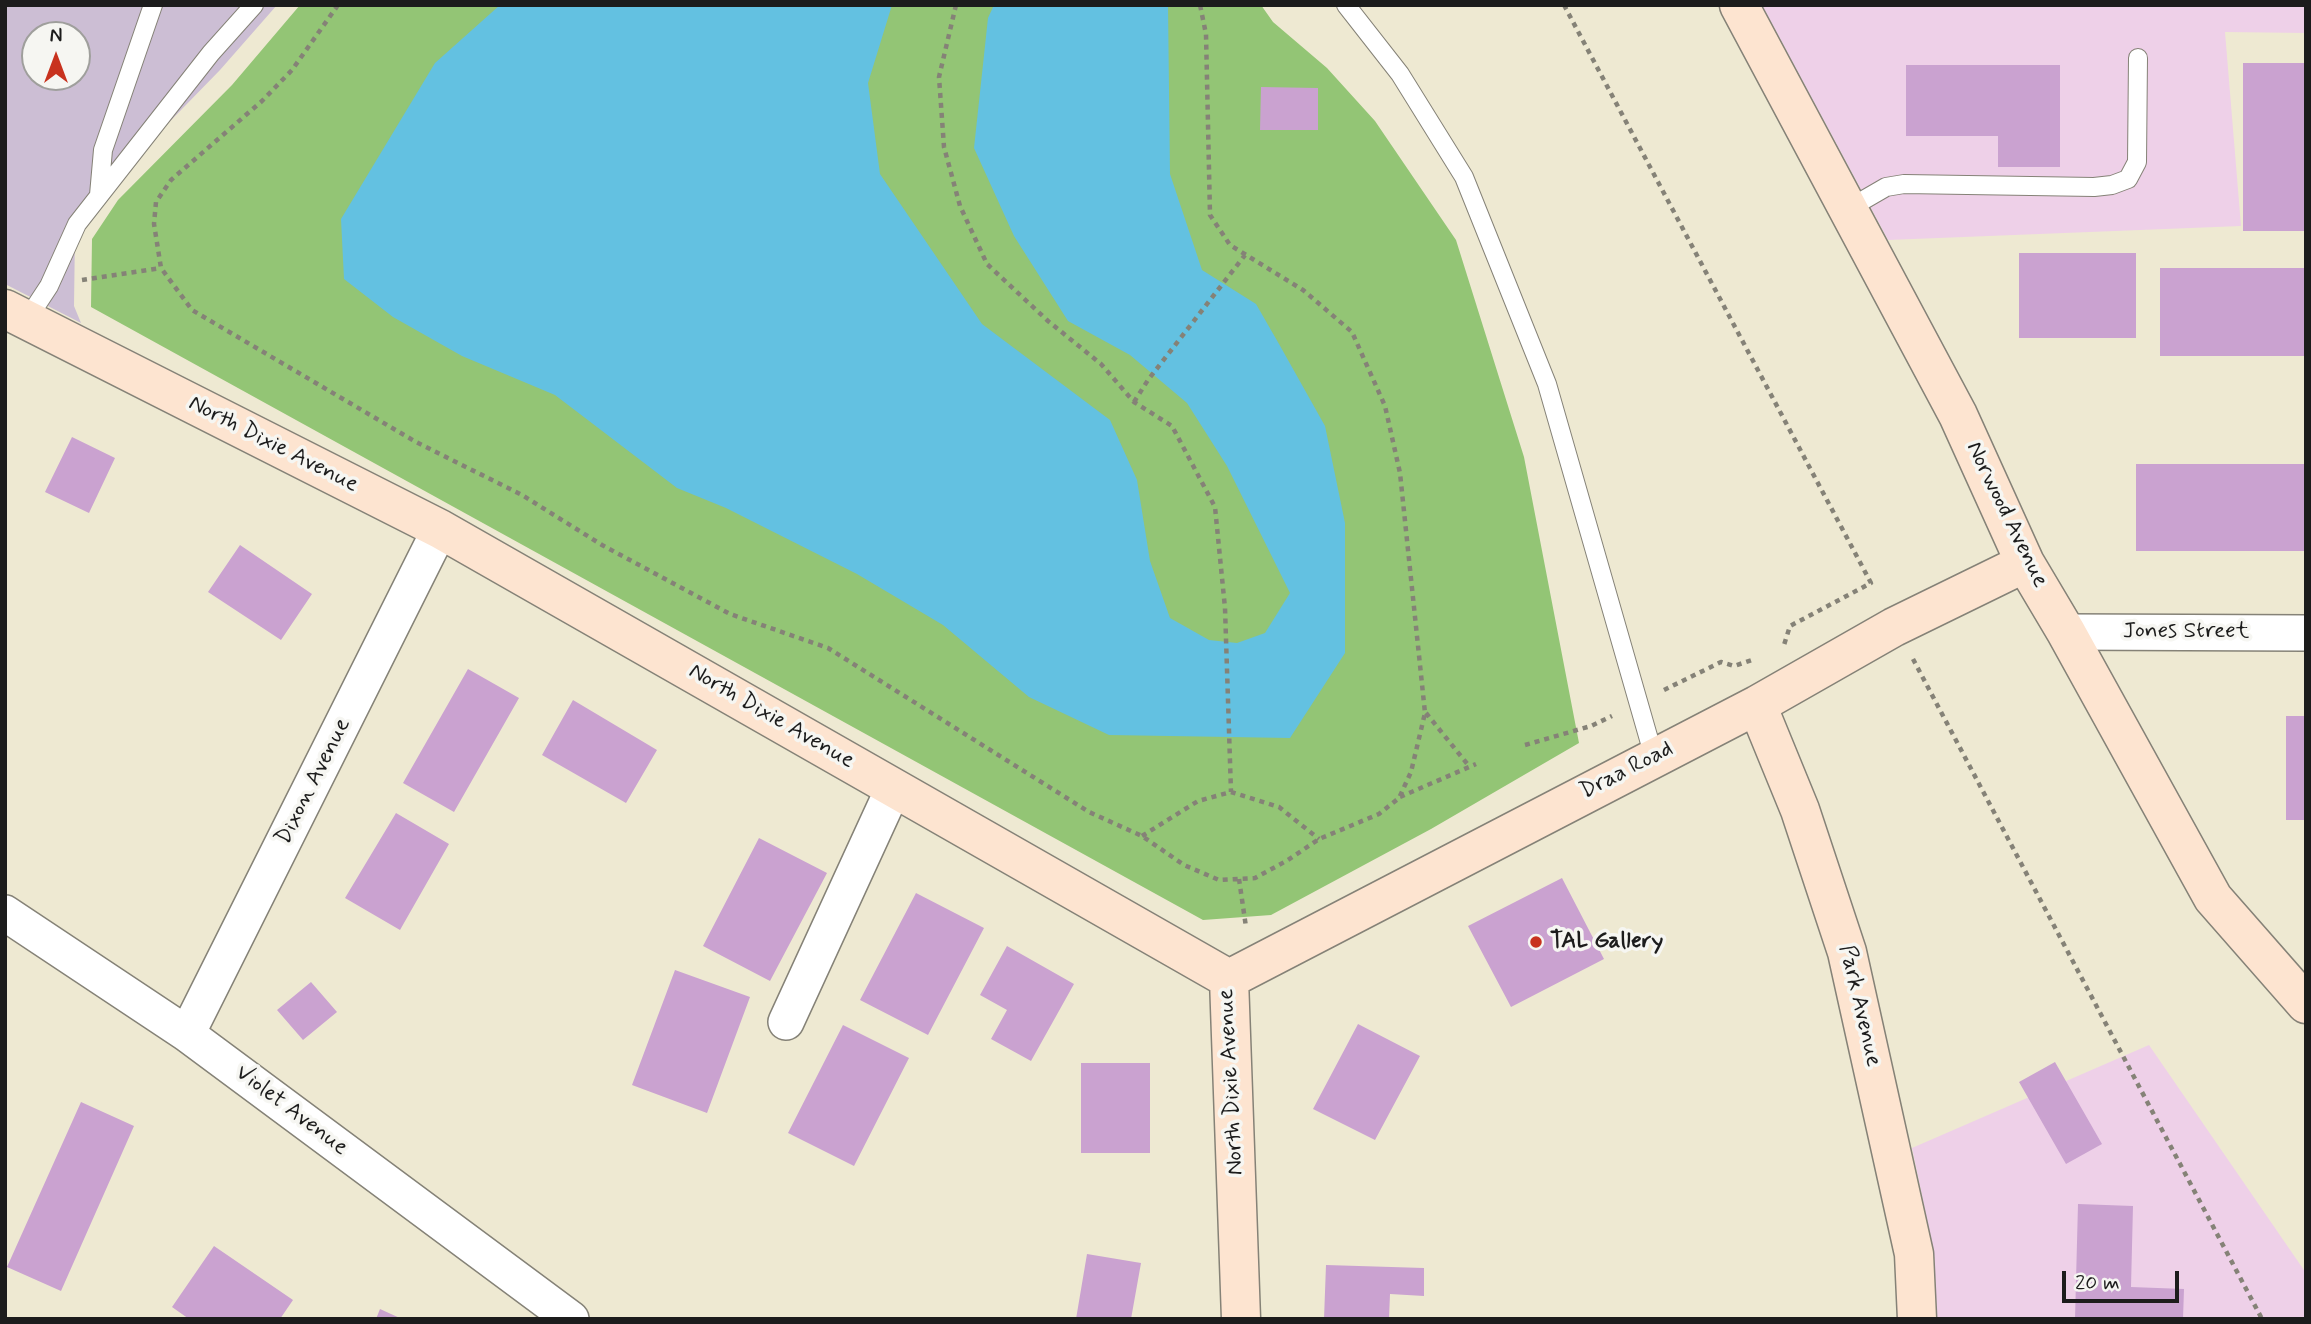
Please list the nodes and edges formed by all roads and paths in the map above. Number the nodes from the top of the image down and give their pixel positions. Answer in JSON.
{"nodes":[{"id":1,"x":153,"y":5,"type":"edge"},
{"id":2,"x":254,"y":5,"type":"edge"},
{"id":3,"x":338,"y":5,"type":"edge"},
{"id":4,"x":956,"y":5,"type":"edge"},
{"id":5,"x":1200,"y":5,"type":"edge"},
{"id":6,"x":1346,"y":5,"type":"edge"},
{"id":7,"x":1564,"y":5,"type":"edge"},
{"id":8,"x":1739,"y":5,"type":"edge"},
{"id":9,"x":2138,"y":58,"type":"dead end"},
{"id":10,"x":99,"y":195,"type":"junction"},
{"id":11,"x":1848,"y":209,"type":"junction"},
{"id":12,"x":1245,"y":255,"type":"junction"},
{"id":13,"x":161,"y":268,"type":"junction"},
{"id":14,"x":48,"y":286,"type":"junction"},
{"id":15,"x":15,"y":315,"type":"edge"},
{"id":16,"x":1134,"y":402,"type":"junction"},
{"id":17,"x":440,"y":529,"type":"junction"},
{"id":18,"x":2025,"y":563,"type":"junction"},
{"id":19,"x":2066,"y":632,"type":"junction"},
{"id":20,"x":2306,"y":633,"type":"edge"},
{"id":21,"x":1782,"y":649,"type":"dead end"},
{"id":22,"x":1909,"y":652,"type":"dead end"},
{"id":23,"x":1758,"y":658,"type":"dead end"},
{"id":24,"x":1638,"y":703,"type":"junction"},
{"id":25,"x":1757,"y":705,"type":"junction"},
{"id":26,"x":1425,"y":713,"type":"junction"},
{"id":27,"x":1525,"y":745,"type":"dead end"},
{"id":28,"x":1654,"y":757,"type":"junction"},
{"id":29,"x":1476,"y":764,"type":"dead end"},
{"id":30,"x":1469,"y":766,"type":"junction"},
{"id":31,"x":894,"y":787,"type":"junction"},
{"id":32,"x":1231,"y":792,"type":"junction"},
{"id":33,"x":1399,"y":797,"type":"junction"},
{"id":34,"x":1142,"y":836,"type":"junction"},
{"id":35,"x":1319,"y":839,"type":"junction"},
{"id":36,"x":1239,"y":879,"type":"junction"},
{"id":37,"x":5,"y":913,"type":"edge"},
{"id":38,"x":1246,"y":927,"type":"dead end"},
{"id":39,"x":1229,"y":979,"type":"junction"},
{"id":40,"x":2306,"y":1004,"type":"edge"},
{"id":41,"x":786,"y":1022,"type":"dead end"},
{"id":42,"x":187,"y":1034,"type":"junction"},
{"id":43,"x":571,"y":1319,"type":"edge"},
{"id":44,"x":1241,"y":1319,"type":"edge"},
{"id":45,"x":1917,"y":1319,"type":"edge"},
{"id":46,"x":2262,"y":1319,"type":"edge"}],
"edges":[{"from":1,"to":10,"type":"lane"},
{"from":2,"to":10,"type":"lane"},
{"from":3,"to":13,"type":"path"},
{"from":4,"to":16,"type":"path"},
{"from":5,"to":12,"type":"path"},
{"from":6,"to":24,"type":"lane"},
{"from":7,"to":21,"type":"path"},
{"from":8,"to":11,"type":"street","name":"Norwood Avenue"},
{"from":9,"to":11,"type":"lane"},
{"from":10,"to":14,"type":"lane"},
{"from":11,"to":18,"type":"street","name":"Norwood Avenue"},
{"from":12,"to":16,"type":"path"},
{"from":12,"to":26,"type":"path"},
{"from":13,"to":14,"type":"path"},
{"from":13,"to":34,"type":"path"},
{"from":14,"to":15,"type":"lane"},
{"from":15,"to":17,"type":"street","name":"North Dixie Avenue"},
{"from":16,"to":32,"type":"path"},
{"from":17,"to":31,"type":"street","name":"North Dixie Avenue"},
{"from":17,"to":42,"type":"street","name":"Dixon Avenue"},
{"from":18,"to":19,"type":"street","name":"Norwood Avenue"},
{"from":18,"to":25,"type":"street","name":"Draa Road"},
{"from":19,"to":20,"type":"street","name":"Jones Street"},
{"from":19,"to":40,"type":"street","name":"Norwood Avenue"},
{"from":22,"to":46,"type":"path"},
{"from":23,"to":24,"type":"path"},
{"from":24,"to":27,"type":"path"},
{"from":24,"to":28,"type":"lane"},
{"from":25,"to":28,"type":"street","name":"Draa Road"},
{"from":25,"to":45,"type":"street","name":"Park Avenue"},
{"from":26,"to":30,"type":"path"},
{"from":26,"to":33,"type":"path"},
{"from":28,"to":39,"type":"street","name":"Draa Road"},
{"from":29,"to":30,"type":"path"},
{"from":30,"to":33,"type":"path"},
{"from":31,"to":39,"type":"street","name":"North Dixie Avenue"},
{"from":31,"to":41,"type":"street"},
{"from":32,"to":34,"type":"path"},
{"from":32,"to":35,"type":"path"},
{"from":33,"to":35,"type":"path"},
{"from":34,"to":36,"type":"path"},
{"from":35,"to":36,"type":"path"},
{"from":36,"to":38,"type":"path"},
{"from":37,"to":42,"type":"street","name":"Violet Avenue"},
{"from":39,"to":44,"type":"street","name":"North Dixie Avenue"},
{"from":42,"to":43,"type":"street","name":"Violet Avenue"}]}
